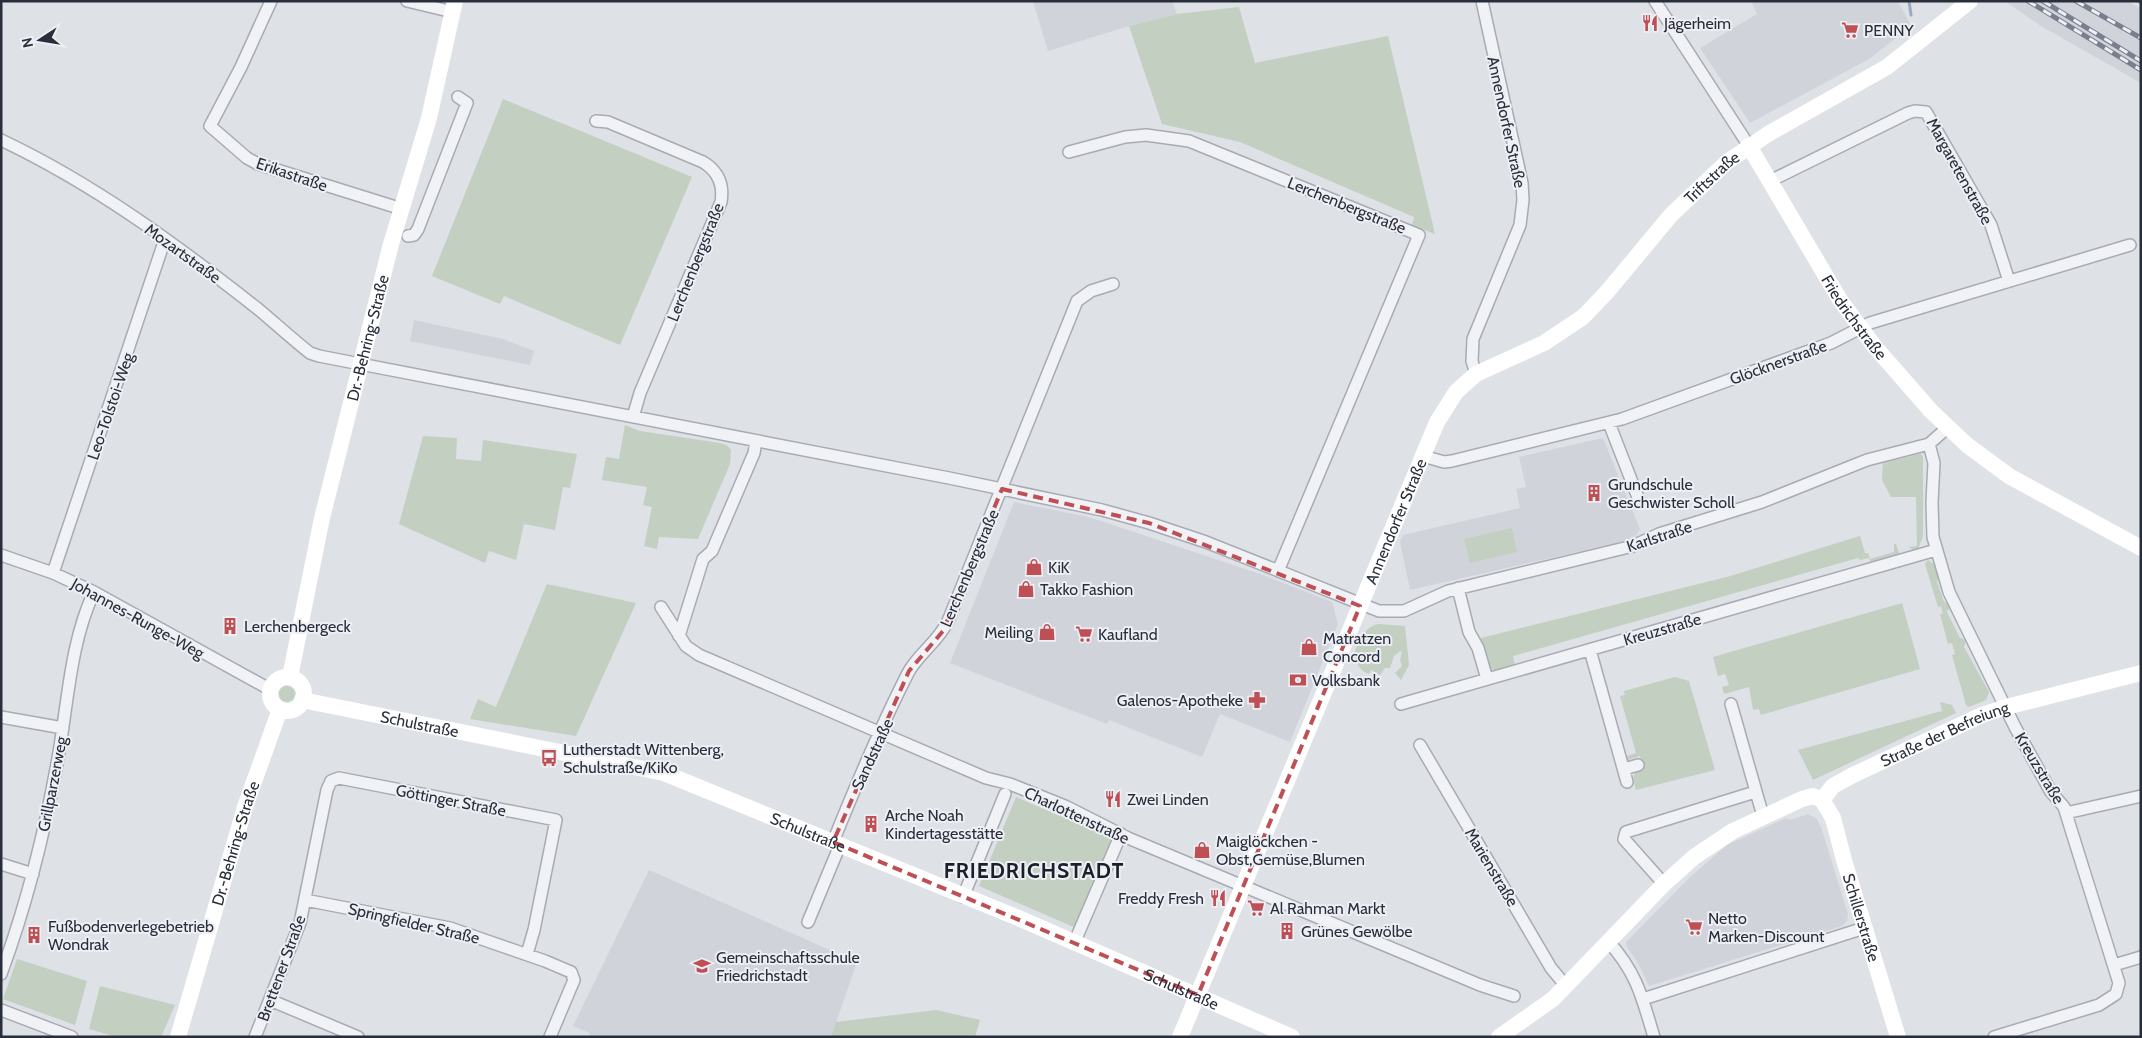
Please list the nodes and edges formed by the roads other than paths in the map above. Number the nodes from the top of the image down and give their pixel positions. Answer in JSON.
{"nodes":[{"id":1,"x":271,"y":1,"type":"edge"},
{"id":2,"x":407,"y":1,"type":"edge"},
{"id":3,"x":1482,"y":1,"type":"edge"},
{"id":4,"x":1655,"y":1,"type":"edge"},
{"id":5,"x":1970,"y":1,"type":"edge"},
{"id":6,"x":454,"y":6,"type":"edge"},
{"id":7,"x":458,"y":97,"type":"dead end"},
{"id":8,"x":596,"y":121,"type":"dead end"},
{"id":9,"x":1,"y":140,"type":"edge"},
{"id":10,"x":1749,"y":146,"type":"junction"},
{"id":11,"x":1069,"y":152,"type":"dead end"},
{"id":12,"x":1770,"y":181,"type":"junction"},
{"id":13,"x":402,"y":209,"type":"junction"},
{"id":14,"x":408,"y":236,"type":"dead end"},
{"id":15,"x":165,"y":239,"type":"junction"},
{"id":16,"x":2130,"y":245,"type":"dead end"},
{"id":17,"x":2009,"y":281,"type":"junction"},
{"id":18,"x":1112,"y":284,"type":"dead end"},
{"id":19,"x":1860,"y":328,"type":"junction"},
{"id":20,"x":361,"y":365,"type":"junction"},
{"id":21,"x":1476,"y":374,"type":"junction"},
{"id":22,"x":633,"y":417,"type":"junction"},
{"id":23,"x":1610,"y":423,"type":"junction"},
{"id":24,"x":1947,"y":428,"type":"junction"},
{"id":25,"x":756,"y":441,"type":"junction"},
{"id":26,"x":1929,"y":444,"type":"junction"},
{"id":27,"x":1423,"y":456,"type":"junction"},
{"id":28,"x":1002,"y":489,"type":"junction"},
{"id":29,"x":1639,"y":500,"type":"dead end"},
{"id":30,"x":2141,"y":548,"type":"edge"},
{"id":31,"x":1936,"y":550,"type":"junction"},
{"id":32,"x":1,"y":555,"type":"edge"},
{"id":33,"x":1278,"y":571,"type":"junction"},
{"id":34,"x":53,"y":574,"type":"junction"},
{"id":35,"x":1458,"y":588,"type":"junction"},
{"id":36,"x":94,"y":592,"type":"junction"},
{"id":37,"x":1360,"y":606,"type":"junction"},
{"id":38,"x":661,"y":607,"type":"dead end"},
{"id":39,"x":680,"y":636,"type":"junction"},
{"id":40,"x":1590,"y":650,"type":"junction"},
{"id":41,"x":912,"y":666,"type":"joint"},
{"id":42,"x":2141,"y":673,"type":"edge"},
{"id":43,"x":290,"y":677,"type":"junction"},
{"id":44,"x":1487,"y":679,"type":"junction"},
{"id":45,"x":271,"y":690,"type":"junction"},
{"id":46,"x":302,"y":700,"type":"junction"},
{"id":47,"x":1401,"y":704,"type":"dead end"},
{"id":48,"x":1731,"y":704,"type":"dead end"},
{"id":49,"x":2006,"y":707,"type":"junction"},
{"id":50,"x":280,"y":709,"type":"junction"},
{"id":51,"x":1,"y":717,"type":"edge"},
{"id":52,"x":63,"y":728,"type":"junction"},
{"id":53,"x":880,"y":734,"type":"junction"},
{"id":54,"x":1420,"y":746,"type":"dead end"},
{"id":55,"x":1638,"y":765,"type":"dead end"},
{"id":56,"x":1624,"y":769,"type":"junction"},
{"id":57,"x":1627,"y":782,"type":"dead end"},
{"id":58,"x":1755,"y":792,"type":"junction"},
{"id":59,"x":1005,"y":794,"type":"dead end"},
{"id":60,"x":2141,"y":796,"type":"edge"},
{"id":61,"x":1822,"y":800,"type":"junction"},
{"id":62,"x":2066,"y":813,"type":"junction"},
{"id":63,"x":1763,"y":816,"type":"junction"},
{"id":64,"x":1121,"y":834,"type":"junction"},
{"id":65,"x":836,"y":844,"type":"junction"},
{"id":66,"x":1,"y":864,"type":"edge"},
{"id":67,"x":32,"y":874,"type":"junction"},
{"id":68,"x":1664,"y":884,"type":"junction"},
{"id":69,"x":1243,"y":887,"type":"junction"},
{"id":70,"x":963,"y":897,"type":"junction"},
{"id":71,"x":305,"y":900,"type":"junction"},
{"id":72,"x":808,"y":922,"type":"dead end"},
{"id":73,"x":1864,"y":928,"type":"junction"},
{"id":74,"x":1078,"y":934,"type":"dead end"},
{"id":75,"x":1608,"y":941,"type":"junction"},
{"id":76,"x":527,"y":954,"type":"junction"},
{"id":77,"x":2141,"y":957,"type":"edge"},
{"id":78,"x":2114,"y":965,"type":"junction"},
{"id":79,"x":1,"y":974,"type":"edge"},
{"id":80,"x":1566,"y":986,"type":"junction"},
{"id":81,"x":1198,"y":995,"type":"junction"},
{"id":82,"x":1514,"y":996,"type":"dead end"},
{"id":83,"x":1643,"y":999,"type":"junction"},
{"id":84,"x":270,"y":1000,"type":"junction"},
{"id":85,"x":1,"y":1010,"type":"edge"},
{"id":86,"x":72,"y":1037,"type":"edge"},
{"id":87,"x":178,"y":1037,"type":"edge"},
{"id":88,"x":255,"y":1037,"type":"edge"},
{"id":89,"x":358,"y":1037,"type":"edge"},
{"id":90,"x":550,"y":1037,"type":"edge"},
{"id":91,"x":1180,"y":1037,"type":"edge"},
{"id":92,"x":1292,"y":1037,"type":"edge"},
{"id":93,"x":1499,"y":1037,"type":"edge"},
{"id":94,"x":1654,"y":1037,"type":"edge"},
{"id":95,"x":1898,"y":1037,"type":"edge"},
{"id":96,"x":1994,"y":1037,"type":"edge"}],
"edges":[{"from":1,"to":13,"type":"street","name":"Erikastraße"},
{"from":2,"to":6,"type":"street"},
{"from":3,"to":21,"type":"street","name":"Annendorfer Straße"},
{"from":4,"to":10,"type":"street","name":"Friedrichstraße"},
{"from":5,"to":10,"type":"street","name":"Triftstraße"},
{"from":6,"to":13,"type":"street","name":"Dr.-Behring-Straße"},
{"from":7,"to":14,"type":"street"},
{"from":8,"to":22,"type":"street","name":"Lerchenbergstraße"},
{"from":9,"to":15,"type":"street","name":"Mozartstraße"},
{"from":10,"to":12,"type":"street","name":"Friedrichstraße"},
{"from":10,"to":21,"type":"street","name":"Triftstraße"},
{"from":11,"to":33,"type":"street","name":"Lerchenbergstraße"},
{"from":12,"to":17,"type":"street","name":"Margaretenstraße"},
{"from":12,"to":19,"type":"street","name":"Friedrichstraße"},
{"from":13,"to":20,"type":"street","name":"Dr.-Behring-Straße"},
{"from":15,"to":20,"type":"street","name":"Mozartstraße"},
{"from":15,"to":34,"type":"street","name":"Leo-Tolstoi-Weg"},
{"from":16,"to":17,"type":"street","name":"Glöcknerstraße"},
{"from":17,"to":19,"type":"street","name":"Glöcknerstraße"},
{"from":18,"to":28,"type":"street","name":"Lerchenbergstraße"},
{"from":19,"to":23,"type":"street","name":"Glöcknerstraße"},
{"from":19,"to":24,"type":"street","name":"Friedrichstraße"},
{"from":20,"to":22,"type":"street","name":"Lerchenbergstraße"},
{"from":20,"to":43,"type":"street","name":"Dr.-Behring-Straße"},
{"from":21,"to":27,"type":"street","name":"Annendorfer Straße"},
{"from":22,"to":25,"type":"street","name":"Lerchenbergstraße"},
{"from":23,"to":27,"type":"street","name":"Glöcknerstraße"},
{"from":23,"to":29,"type":"street"},
{"from":24,"to":26,"type":"street","name":"Karlstraße"},
{"from":24,"to":30,"type":"street","name":"Friedrichstraße"},
{"from":25,"to":28,"type":"street","name":"Lerchenbergstraße"},
{"from":25,"to":39,"type":"street"},
{"from":26,"to":31,"type":"street","name":"Kreuzstraße"},
{"from":26,"to":35,"type":"street","name":"Karlstraße"},
{"from":27,"to":37,"type":"street","name":"Annendorfer Straße"},
{"from":28,"to":33,"type":"street","name":"Lerchenbergstraße"},
{"from":28,"to":41,"type":"street","name":"Lerchenbergstraße"},
{"from":31,"to":40,"type":"street","name":"Kreuzstraße"},
{"from":31,"to":49,"type":"street","name":"Kreuzstraße"},
{"from":32,"to":34,"type":"street","name":"Johannes-Runge-Weg"},
{"from":33,"to":37,"type":"street","name":"Lerchenbergstraße"},
{"from":34,"to":36,"type":"street","name":"Johannes-Runge-Weg"},
{"from":35,"to":37,"type":"street","name":"Karlstraße"},
{"from":35,"to":44,"type":"street"},
{"from":36,"to":45,"type":"street","name":"Johannes-Runge-Weg"},
{"from":36,"to":52,"type":"street","name":"Grillparzerweg"},
{"from":37,"to":69,"type":"street","name":"Annendorfer Straße"},
{"from":38,"to":39,"type":"street","name":"Charlottenstraße"},
{"from":39,"to":53,"type":"street","name":"Charlottenstraße"},
{"from":40,"to":44,"type":"street","name":"Kreuzstraße"},
{"from":40,"to":56,"type":"street"},
{"from":41,"to":53,"type":"street","name":"Sandstraße"},
{"from":42,"to":49,"type":"street","name":"Straße der Befreiung"},
{"from":43,"to":45,"type":"street"},
{"from":43,"to":46,"type":"street"},
{"from":44,"to":47,"type":"street","name":"Kreuzstraße"},
{"from":45,"to":50,"type":"street"},
{"from":46,"to":50,"type":"street"},
{"from":46,"to":65,"type":"street","name":"Schulstraße"},
{"from":48,"to":58,"type":"street"},
{"from":49,"to":61,"type":"street","name":"Straße der Befreiung"},
{"from":49,"to":62,"type":"street","name":"Kreuzstraße"},
{"from":50,"to":87,"type":"street","name":"Dr.-Behring-Straße"},
{"from":51,"to":52,"type":"street"},
{"from":52,"to":67,"type":"street","name":"Grillparzerweg"},
{"from":53,"to":64,"type":"street","name":"Charlottenstraße"},
{"from":53,"to":65,"type":"street","name":"Sandstraße"},
{"from":54,"to":80,"type":"street","name":"Marienstraße"},
{"from":55,"to":56,"type":"street"},
{"from":56,"to":57,"type":"street"},
{"from":58,"to":63,"type":"street"},
{"from":58,"to":68,"type":"street"},
{"from":59,"to":70,"type":"street"},
{"from":60,"to":62,"type":"street"},
{"from":61,"to":63,"type":"street"},
{"from":61,"to":73,"type":"street","name":"Schillerstraße"},
{"from":62,"to":78,"type":"street","name":"Kreuzstraße"},
{"from":63,"to":68,"type":"street"},
{"from":64,"to":69,"type":"street","name":"Charlottenstraße"},
{"from":64,"to":74,"type":"street"},
{"from":65,"to":70,"type":"street","name":"Schulstraße"},
{"from":65,"to":72,"type":"street","name":"Sandstraße"},
{"from":66,"to":67,"type":"street"},
{"from":67,"to":79,"type":"street","name":"Grillparzerweg"},
{"from":68,"to":75,"type":"street"},
{"from":69,"to":81,"type":"street","name":"Annendorfer Straße"},
{"from":69,"to":82,"type":"street","name":"Charlottenstraße"},
{"from":70,"to":81,"type":"street","name":"Schulstraße"},
{"from":71,"to":76,"type":"street","name":"Springfielder Straße"},
{"from":71,"to":76,"type":"street","name":"Göttinger Straße"},
{"from":71,"to":84,"type":"street","name":"Brettener Straße"},
{"from":73,"to":83,"type":"street"},
{"from":73,"to":95,"type":"street","name":"Schillerstraße"},
{"from":75,"to":80,"type":"street"},
{"from":75,"to":83,"type":"street"},
{"from":76,"to":90,"type":"street","name":"Springfielder Straße"},
{"from":77,"to":78,"type":"street"},
{"from":78,"to":96,"type":"street","name":"Kreuzstraße"},
{"from":80,"to":93,"type":"street"},
{"from":81,"to":91,"type":"street","name":"Annendorfer Straße"},
{"from":81,"to":92,"type":"street","name":"Schulstraße"},
{"from":83,"to":94,"type":"street"},
{"from":84,"to":88,"type":"street","name":"Brettener Straße"},
{"from":84,"to":89,"type":"street"},
{"from":85,"to":86,"type":"street"}]}
